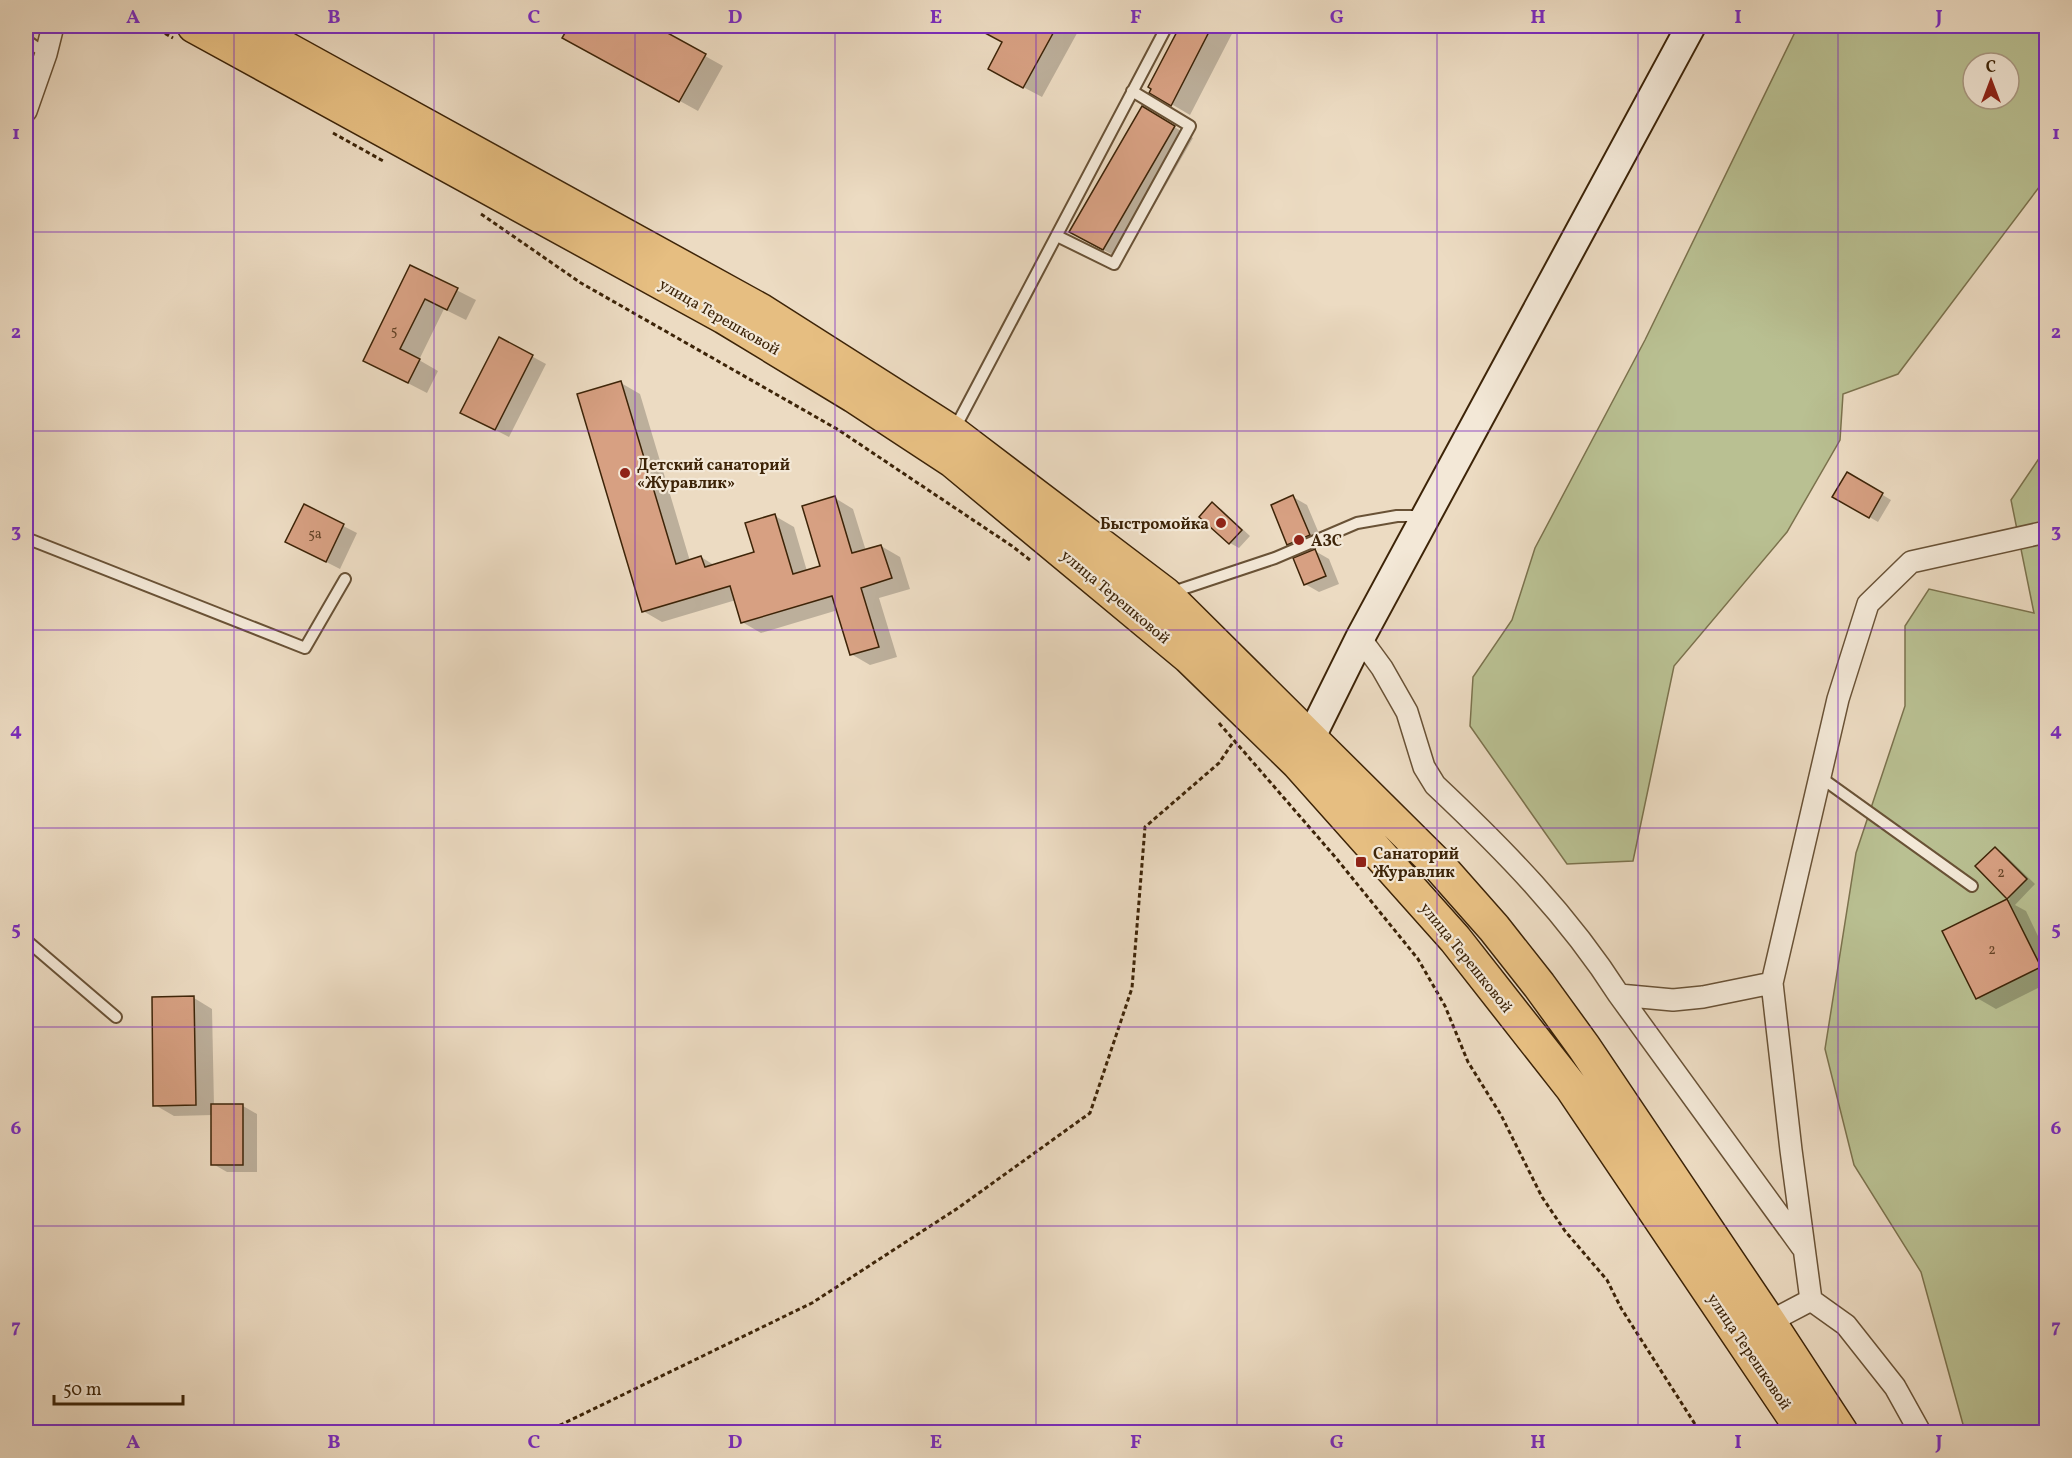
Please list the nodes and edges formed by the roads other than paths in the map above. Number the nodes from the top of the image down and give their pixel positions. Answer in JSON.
{"nodes":[{"id":1,"x":53,"y":26,"type":"edge"},
{"id":2,"x":245,"y":26,"type":"edge"},
{"id":3,"x":1167,"y":26,"type":"edge"},
{"id":4,"x":1691,"y":26,"type":"edge"},
{"id":5,"x":183,"y":32,"type":"edge"},
{"id":6,"x":26,"y":40,"type":"edge"},
{"id":7,"x":46,"y":54,"type":"junction"},
{"id":8,"x":1132,"y":91,"type":"junction"},
{"id":9,"x":26,"y":111,"type":"edge"},
{"id":10,"x":1057,"y":236,"type":"junction"},
{"id":11,"x":953,"y":433,"type":"junction"},
{"id":12,"x":1426,"y":516,"type":"junction"},
{"id":13,"x":2046,"y":532,"type":"edge"},
{"id":14,"x":26,"y":538,"type":"edge"},
{"id":15,"x":345,"y":579,"type":"dead end"},
{"id":16,"x":1165,"y":594,"type":"junction"},
{"id":17,"x":1360,"y":639,"type":"junction"},
{"id":18,"x":1304,"y":750,"type":"junction"},
{"id":19,"x":1820,"y":777,"type":"junction"},
{"id":20,"x":1972,"y":886,"type":"dead end"},
{"id":21,"x":26,"y":940,"type":"edge"},
{"id":22,"x":1772,"y":983,"type":"junction"},
{"id":23,"x":1619,"y":995,"type":"junction"},
{"id":24,"x":116,"y":1017,"type":"dead end"},
{"id":25,"x":1803,"y":1249,"type":"junction"},
{"id":26,"x":1811,"y":1300,"type":"junction"},
{"id":27,"x":1769,"y":1322,"type":"junction"},
{"id":28,"x":1804,"y":1432,"type":"edge"},
{"id":29,"x":1841,"y":1432,"type":"edge"},
{"id":30,"x":1920,"y":1432,"type":"edge"}],
"edges":[{"from":1,"to":7,"type":"street"},
{"from":2,"to":11,"type":"main road","name":"улица Терешковой"},
{"from":3,"to":8,"type":"lane"},
{"from":4,"to":12,"type":"street"},
{"from":5,"to":18,"type":"main road","name":"улица Терешковой"},
{"from":6,"to":7,"type":"lane"},
{"from":7,"to":9,"type":"street"},
{"from":8,"to":10,"type":"lane"},
{"from":8,"to":10,"type":"lane"},
{"from":10,"to":11,"type":"lane"},
{"from":11,"to":16,"type":"main road","name":"улица Терешковой"},
{"from":12,"to":16,"type":"lane"},
{"from":12,"to":17,"type":"street"},
{"from":13,"to":19,"type":"street"},
{"from":14,"to":15,"type":"lane"},
{"from":16,"to":18,"type":"main road","name":"улица Терешковой"},
{"from":17,"to":18,"type":"street"},
{"from":17,"to":23,"type":"street"},
{"from":18,"to":27,"type":"main road","name":"улица Терешковой"},
{"from":18,"to":28,"type":"main road","name":"улица Терешковой"},
{"from":19,"to":20,"type":"lane"},
{"from":19,"to":22,"type":"street"},
{"from":21,"to":24,"type":"lane"},
{"from":22,"to":23,"type":"street"},
{"from":22,"to":25,"type":"street"},
{"from":23,"to":25,"type":"street"},
{"from":25,"to":26,"type":"street"},
{"from":26,"to":27,"type":"street"},
{"from":26,"to":30,"type":"street"},
{"from":27,"to":29,"type":"main road","name":"улица Терешковой"}]}
